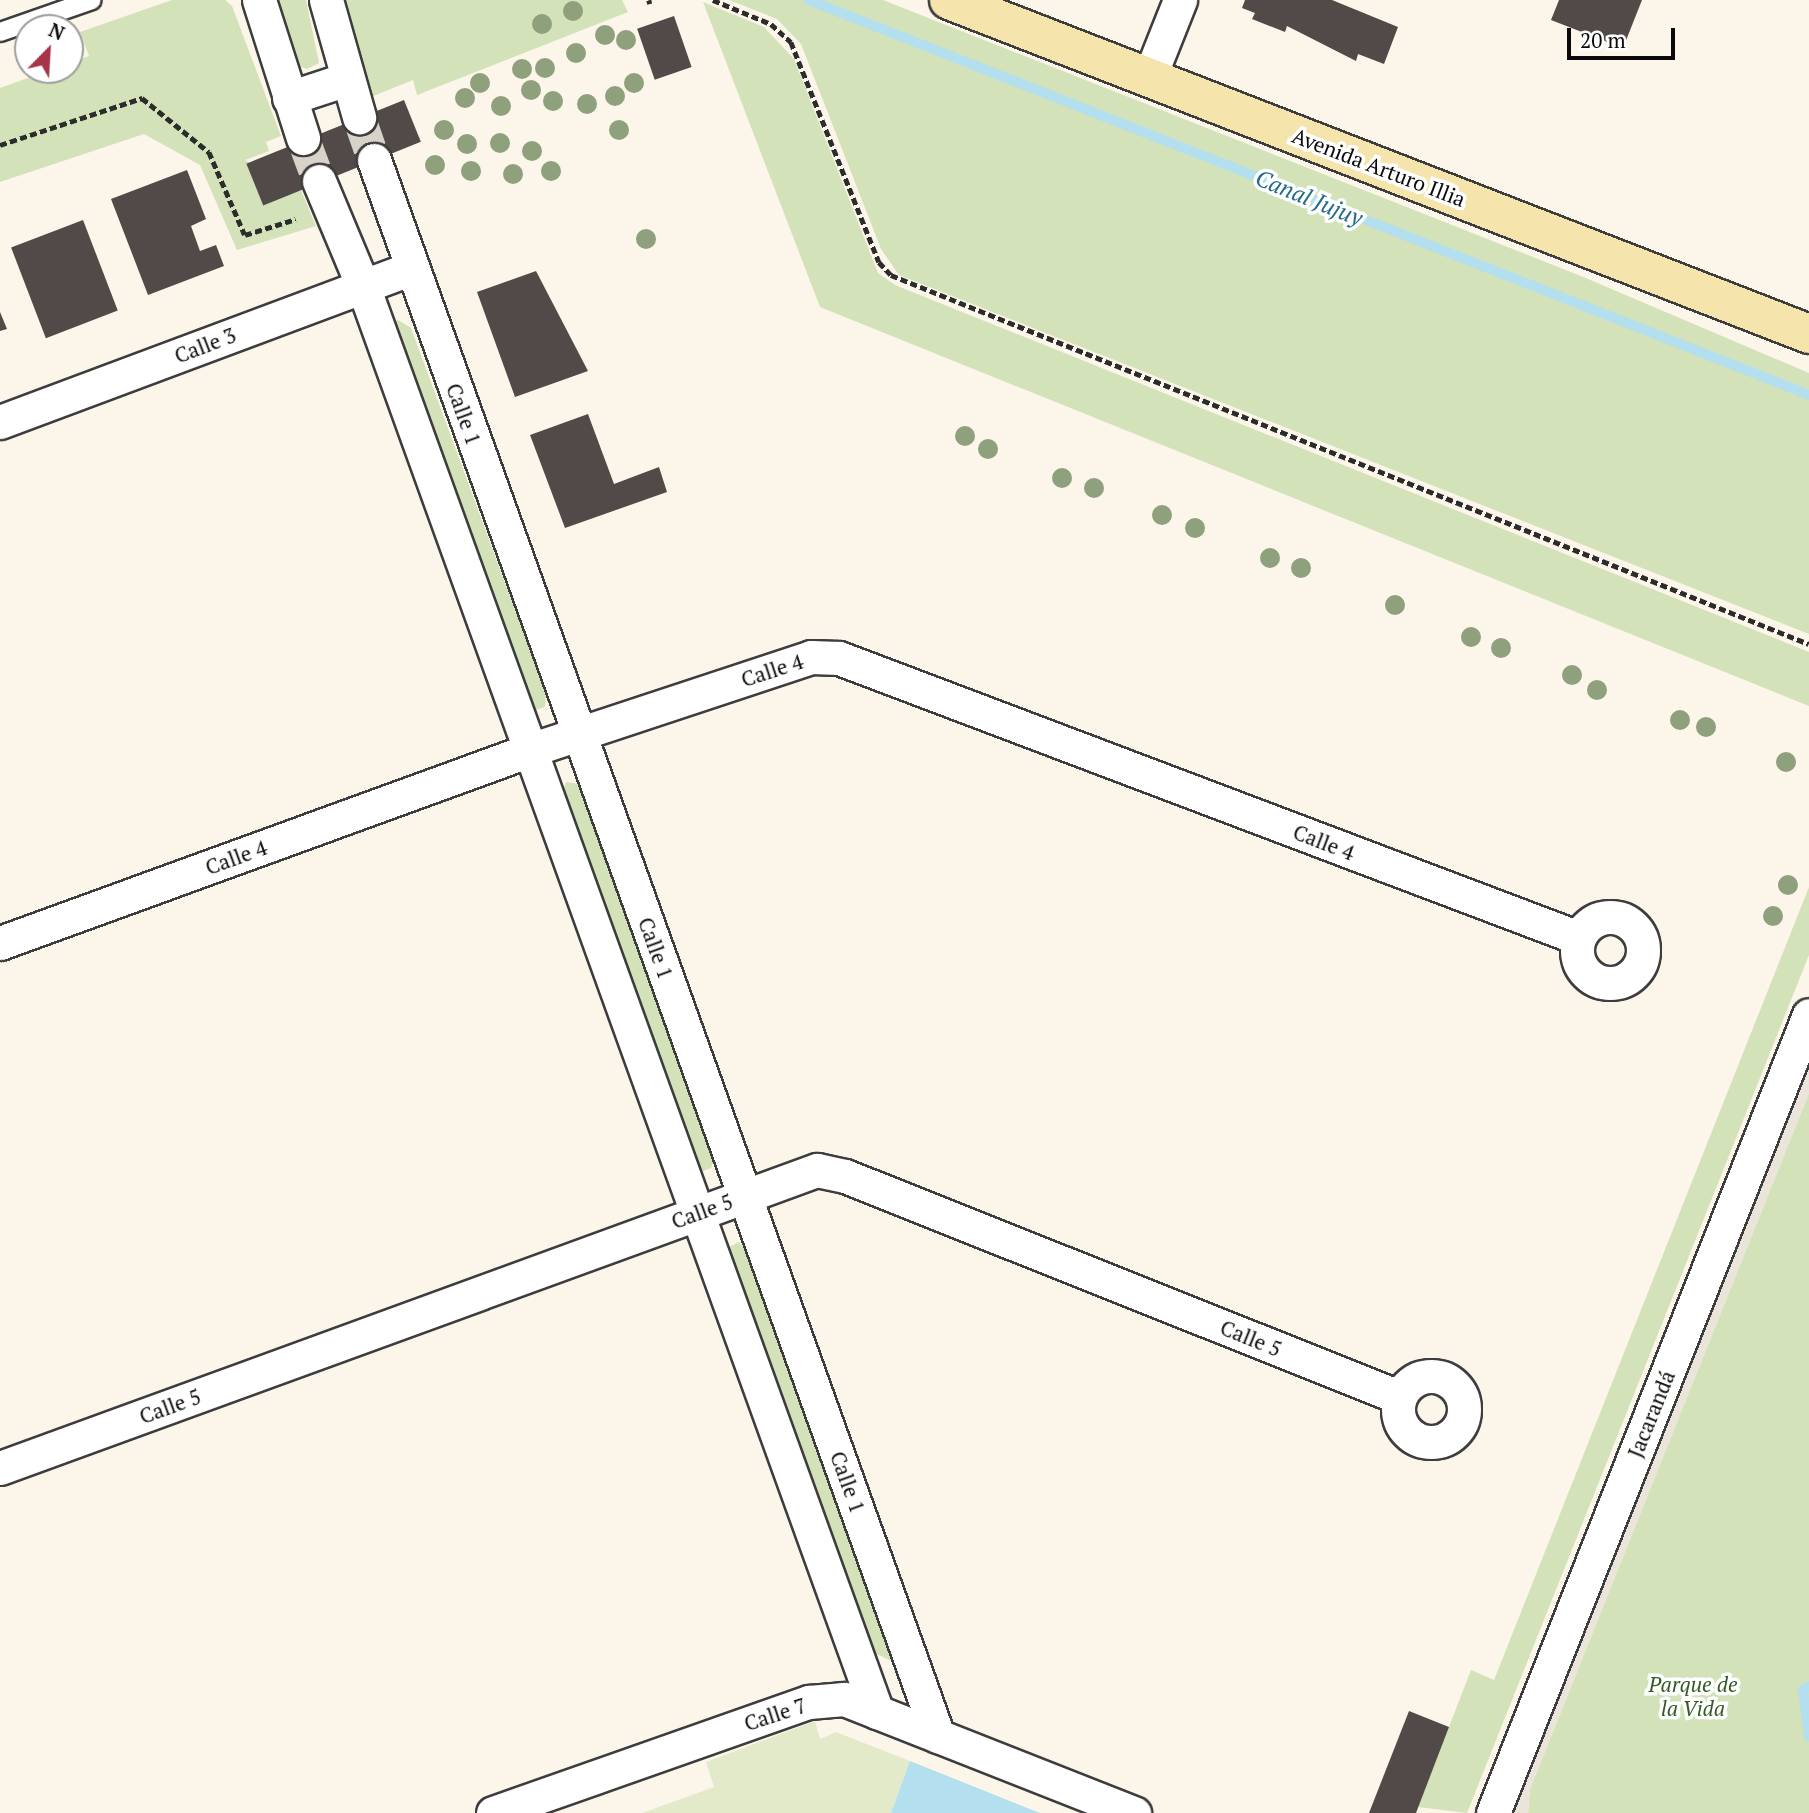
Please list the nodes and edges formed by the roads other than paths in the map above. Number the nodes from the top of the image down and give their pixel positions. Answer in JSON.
{"nodes":[{"id":1,"x":92,"y":0,"type":"edge"},
{"id":2,"x":259,"y":0,"type":"edge"},
{"id":3,"x":326,"y":0,"type":"edge"},
{"id":4,"x":948,"y":0,"type":"edge"},
{"id":5,"x":1180,"y":0,"type":"edge"},
{"id":6,"x":0,"y":32,"type":"edge"},
{"id":7,"x":1149,"y":78,"type":"junction"},
{"id":8,"x":348,"y":79,"type":"junction"},
{"id":9,"x":289,"y":98,"type":"junction"},
{"id":10,"x":359,"y":117,"type":"tunnel mouth"},
{"id":11,"x":303,"y":138,"type":"tunnel mouth"},
{"id":12,"x":374,"y":160,"type":"tunnel mouth"},
{"id":13,"x":324,"y":195,"type":"tunnel mouth"},
{"id":14,"x":411,"y":268,"type":"junction"},
{"id":15,"x":363,"y":286,"type":"junction"},
{"id":16,"x":1809,"y":334,"type":"edge"},
{"id":17,"x":0,"y":422,"type":"edge"},
{"id":18,"x":580,"y":734,"type":"junction"},
{"id":19,"x":530,"y":750,"type":"junction"},
{"id":20,"x":1579,"y":938,"type":"dead end"},
{"id":21,"x":0,"y":943,"type":"edge"},
{"id":22,"x":1809,"y":1014,"type":"edge"},
{"id":23,"x":745,"y":1196,"type":"junction"},
{"id":24,"x":698,"y":1212,"type":"junction"},
{"id":25,"x":1399,"y":1397,"type":"dead end"},
{"id":26,"x":0,"y":1468,"type":"edge"},
{"id":27,"x":877,"y":1712,"type":"junction"},
{"id":28,"x":938,"y":1736,"type":"junction"},
{"id":29,"x":493,"y":1813,"type":"edge"},
{"id":30,"x":1134,"y":1813,"type":"edge"},
{"id":31,"x":1493,"y":1813,"type":"edge"}],
"edges":[{"from":1,"to":6,"type":"lane"},
{"from":2,"to":9,"type":"street"},
{"from":3,"to":8,"type":"street"},
{"from":4,"to":7,"type":"main road","name":"Avenida Arturo Illia"},
{"from":5,"to":7,"type":"street"},
{"from":7,"to":16,"type":"main road","name":"Avenida Arturo Illia"},
{"from":8,"to":9,"type":"street"},
{"from":8,"to":10,"type":"street"},
{"from":9,"to":11,"type":"street"},
{"from":12,"to":14,"type":"street","name":"Calle 1"},
{"from":13,"to":15,"type":"street"},
{"from":14,"to":15,"type":"street","name":"Calle 3"},
{"from":14,"to":18,"type":"street","name":"Calle 1"},
{"from":15,"to":17,"type":"street","name":"Calle 3"},
{"from":15,"to":19,"type":"street"},
{"from":18,"to":19,"type":"street","name":"Calle 4"},
{"from":18,"to":20,"type":"street","name":"Calle 4"},
{"from":18,"to":23,"type":"street","name":"Calle 1"},
{"from":19,"to":21,"type":"street","name":"Calle 4"},
{"from":19,"to":24,"type":"street"},
{"from":22,"to":31,"type":"street","name":"Jacarandá"},
{"from":23,"to":24,"type":"street","name":"Calle 5"},
{"from":23,"to":25,"type":"street","name":"Calle 5"},
{"from":23,"to":28,"type":"street","name":"Calle 1"},
{"from":24,"to":26,"type":"street","name":"Calle 5"},
{"from":24,"to":27,"type":"street"},
{"from":27,"to":28,"type":"street","name":"Calle 7"},
{"from":27,"to":29,"type":"street","name":"Calle 7"},
{"from":28,"to":30,"type":"street","name":"Calle 7"}]}
